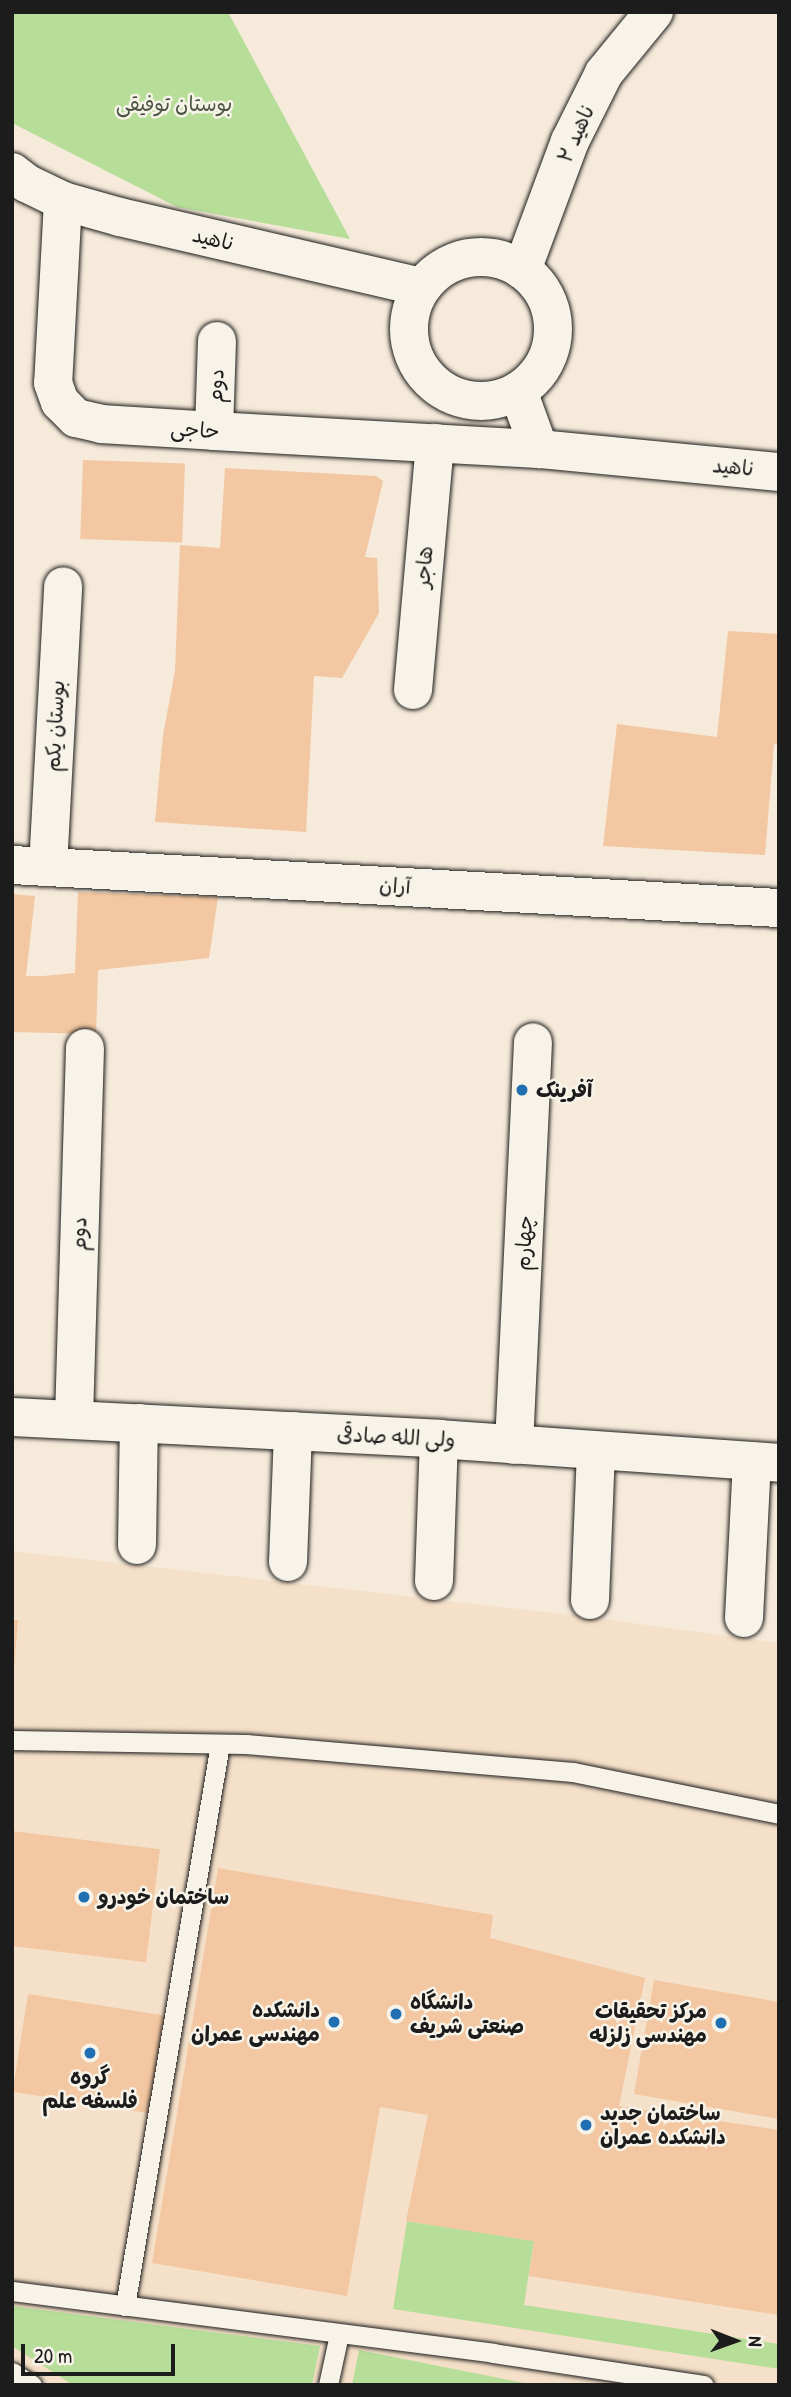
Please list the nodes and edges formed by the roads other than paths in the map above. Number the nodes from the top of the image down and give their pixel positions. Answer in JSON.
{"nodes":[{"id":1,"x":654,"y":12,"type":"edge"},
{"id":2,"x":12,"y":172,"type":"edge"},
{"id":3,"x":63,"y":201,"type":"junction"},
{"id":4,"x":522,"y":270,"type":"junction"},
{"id":5,"x":422,"y":287,"type":"junction"},
{"id":6,"x":217,"y":341,"type":"dead end"},
{"id":7,"x":517,"y":391,"type":"junction"},
{"id":8,"x":214,"y":431,"type":"junction"},
{"id":9,"x":435,"y":443,"type":"junction"},
{"id":10,"x":540,"y":449,"type":"junction"},
{"id":11,"x":779,"y":471,"type":"edge"},
{"id":12,"x":64,"y":586,"type":"dead end"},
{"id":13,"x":413,"y":690,"type":"dead end"},
{"id":14,"x":30,"y":866,"type":"edge"},
{"id":15,"x":779,"y":908,"type":"edge"},
{"id":16,"x":533,"y":1042,"type":"dead end"},
{"id":17,"x":85,"y":1048,"type":"dead end"},
{"id":18,"x":12,"y":1417,"type":"edge"},
{"id":19,"x":74,"y":1419,"type":"junction"},
{"id":20,"x":139,"y":1423,"type":"junction"},
{"id":21,"x":293,"y":1431,"type":"junction"},
{"id":22,"x":439,"y":1439,"type":"junction"},
{"id":23,"x":514,"y":1445,"type":"junction"},
{"id":24,"x":596,"y":1451,"type":"junction"},
{"id":25,"x":765,"y":1462,"type":"edge"},
{"id":26,"x":137,"y":1545,"type":"dead end"},
{"id":27,"x":288,"y":1562,"type":"dead end"},
{"id":28,"x":434,"y":1581,"type":"dead end"},
{"id":29,"x":590,"y":1600,"type":"dead end"},
{"id":30,"x":744,"y":1618,"type":"dead end"},
{"id":31,"x":12,"y":1740,"type":"edge"},
{"id":32,"x":220,"y":1744,"type":"junction"},
{"id":33,"x":779,"y":1814,"type":"edge"},
{"id":34,"x":12,"y":2291,"type":"edge"},
{"id":35,"x":125,"y":2306,"type":"junction"},
{"id":36,"x":339,"y":2334,"type":"junction"},
{"id":37,"x":12,"y":2372,"type":"edge"},
{"id":38,"x":32,"y":2385,"type":"edge"},
{"id":39,"x":328,"y":2385,"type":"edge"},
{"id":40,"x":704,"y":2385,"type":"edge"}],
"edges":[{"from":1,"to":4,"type":"street","name":"ناهید ۲"},
{"from":2,"to":3,"type":"street","name":"ناهید"},
{"from":3,"to":5,"type":"street","name":"ناهید"},
{"from":3,"to":8,"type":"street","name":"حاجی"},
{"from":4,"to":5,"type":"street"},
{"from":4,"to":7,"type":"street"},
{"from":5,"to":7,"type":"street"},
{"from":6,"to":8,"type":"street","name":"دوم"},
{"from":7,"to":10,"type":"street"},
{"from":8,"to":9,"type":"street","name":"حاجی"},
{"from":9,"to":10,"type":"street","name":"حاجی"},
{"from":9,"to":13,"type":"street","name":"هاجر"},
{"from":10,"to":11,"type":"street","name":"ناهید"},
{"from":12,"to":14,"type":"street","name":"بوستان یکم"},
{"from":14,"to":15,"type":"street","name":"آران"},
{"from":16,"to":23,"type":"street","name":"چهارم"},
{"from":17,"to":19,"type":"street","name":"دوم"},
{"from":18,"to":19,"type":"street","name":"ولی الله صادقی"},
{"from":19,"to":20,"type":"street","name":"ولی الله صادقی"},
{"from":20,"to":21,"type":"street","name":"ولی الله صادقی"},
{"from":20,"to":26,"type":"street"},
{"from":21,"to":22,"type":"street","name":"ولی الله صادقی"},
{"from":21,"to":27,"type":"street"},
{"from":22,"to":23,"type":"street","name":"ولی الله صادقی"},
{"from":22,"to":28,"type":"street"},
{"from":23,"to":24,"type":"street","name":"ولی الله صادقی"},
{"from":24,"to":25,"type":"street","name":"ولی الله صادقی"},
{"from":24,"to":29,"type":"street"},
{"from":25,"to":30,"type":"street"},
{"from":31,"to":32,"type":"lane"},
{"from":32,"to":33,"type":"lane"},
{"from":32,"to":35,"type":"lane"},
{"from":34,"to":35,"type":"lane"},
{"from":35,"to":36,"type":"lane"},
{"from":36,"to":39,"type":"lane"},
{"from":36,"to":40,"type":"lane"},
{"from":37,"to":38,"type":"lane"}]}
